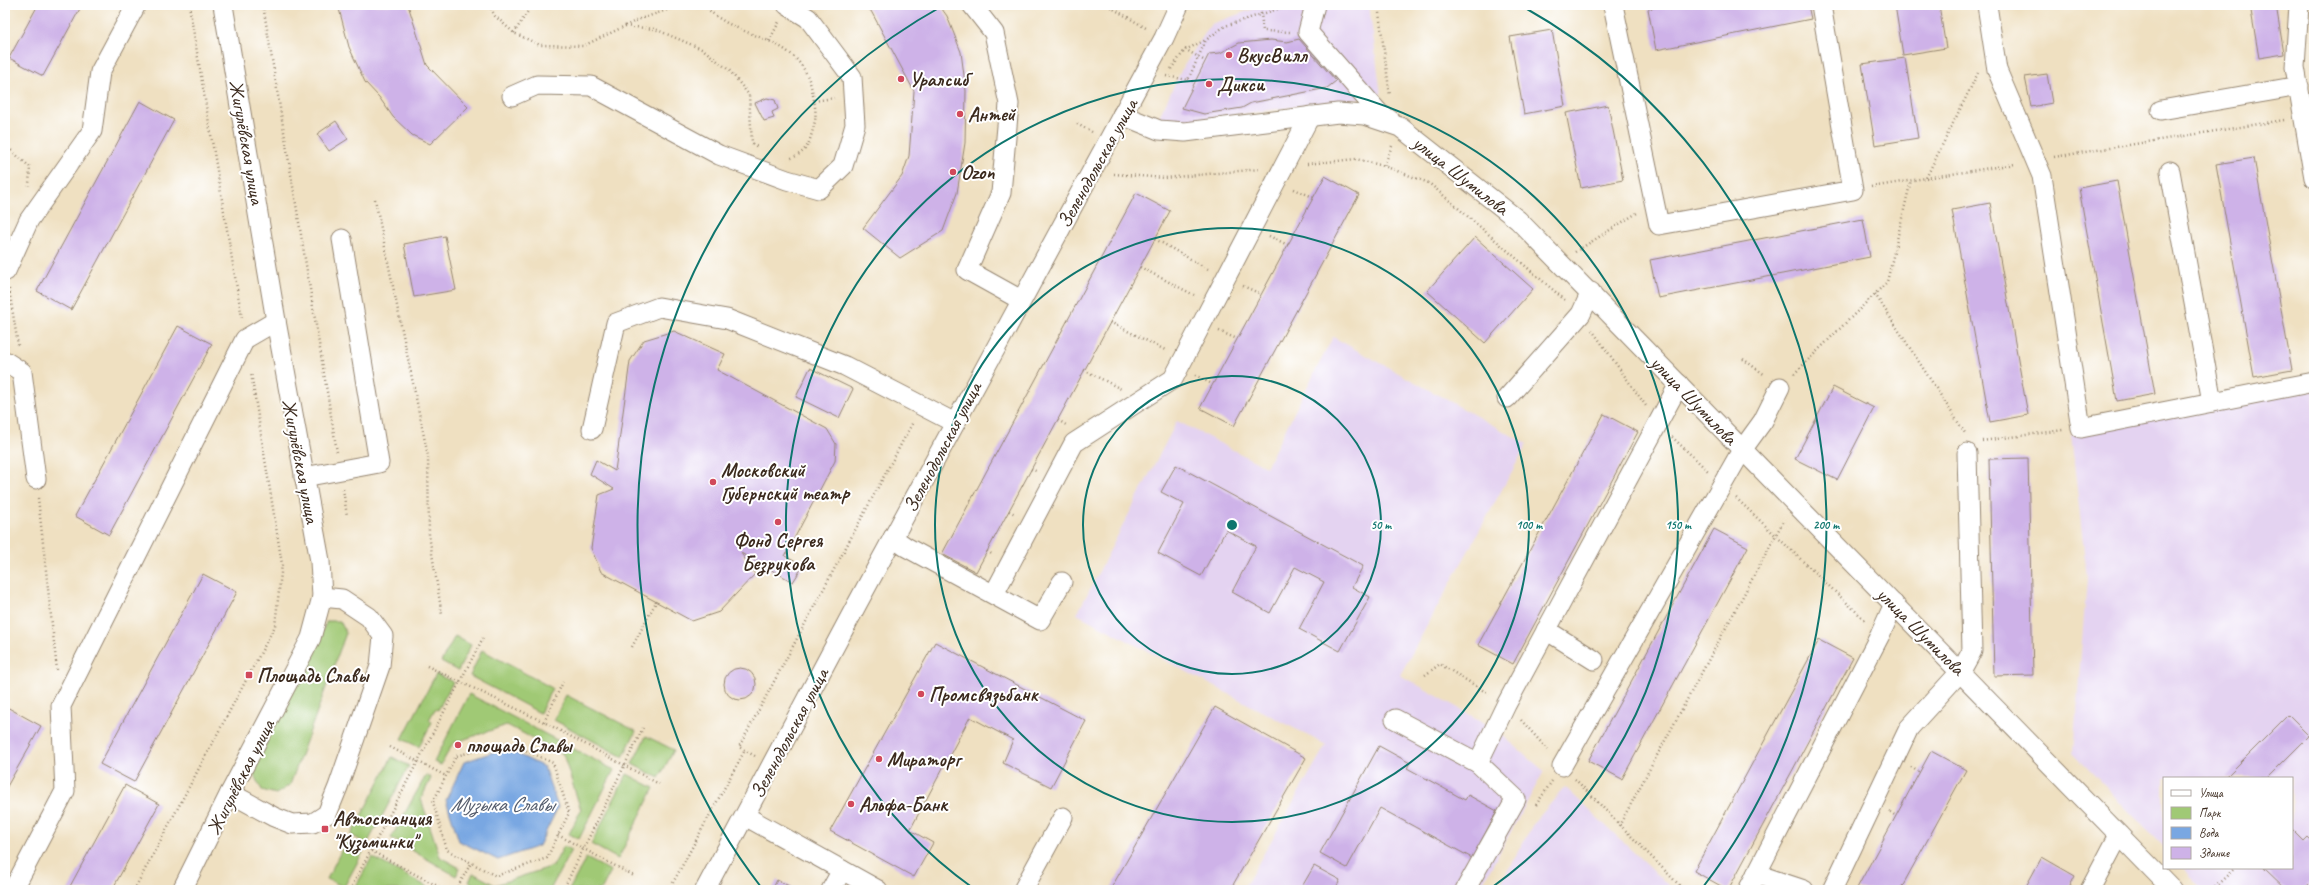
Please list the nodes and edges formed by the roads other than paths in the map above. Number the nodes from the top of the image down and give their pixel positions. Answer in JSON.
{"nodes":[{"id":1,"x":136,"y":5,"type":"edge"},
{"id":2,"x":223,"y":5,"type":"edge"},
{"id":3,"x":787,"y":5,"type":"edge"},
{"id":4,"x":972,"y":5,"type":"edge"},
{"id":5,"x":1179,"y":5,"type":"edge"},
{"id":6,"x":1316,"y":5,"type":"edge"},
{"id":7,"x":1613,"y":5,"type":"edge"},
{"id":8,"x":1821,"y":5,"type":"edge"},
{"id":9,"x":1987,"y":5,"type":"edge"},
{"id":10,"x":2299,"y":5,"type":"edge"},
{"id":11,"x":2299,"y":86,"type":"junction"},
{"id":12,"x":512,"y":96,"type":"dead end"},
{"id":13,"x":2161,"y":110,"type":"dead end"},
{"id":14,"x":1122,"y":115,"type":"junction"},
{"id":15,"x":1310,"y":116,"type":"junction"},
{"id":16,"x":1400,"y":127,"type":"junction"},
{"id":17,"x":2170,"y":171,"type":"dead end"},
{"id":18,"x":2314,"y":178,"type":"edge"},
{"id":19,"x":342,"y":239,"type":"dead end"},
{"id":20,"x":6,"y":271,"type":"road end"},
{"id":21,"x":1590,"y":292,"type":"junction"},
{"id":22,"x":1021,"y":300,"type":"junction"},
{"id":23,"x":276,"y":321,"type":"junction"},
{"id":24,"x":5,"y":361,"type":"edge"},
{"id":25,"x":2314,"y":382,"type":"edge"},
{"id":26,"x":1679,"y":384,"type":"junction"},
{"id":27,"x":1780,"y":387,"type":"road end"},
{"id":28,"x":1507,"y":398,"type":"dead end"},
{"id":29,"x":2212,"y":402,"type":"junction"},
{"id":30,"x":955,"y":423,"type":"junction"},
{"id":31,"x":592,"y":428,"type":"dead end"},
{"id":32,"x":1971,"y":442,"type":"road end"},
{"id":33,"x":1742,"y":450,"type":"junction"},
{"id":34,"x":304,"y":477,"type":"junction"},
{"id":35,"x":36,"y":479,"type":"road end"},
{"id":36,"x":893,"y":538,"type":"junction"},
{"id":37,"x":1062,"y":582,"type":"dead end"},
{"id":38,"x":994,"y":594,"type":"junction"},
{"id":39,"x":322,"y":597,"type":"junction"},
{"id":40,"x":1894,"y":604,"type":"junction"},
{"id":41,"x":1546,"y":630,"type":"junction"},
{"id":42,"x":1594,"y":660,"type":"dead end"},
{"id":43,"x":1961,"y":671,"type":"junction"},
{"id":44,"x":1395,"y":719,"type":"dead end"},
{"id":45,"x":1478,"y":764,"type":"junction"},
{"id":46,"x":1562,"y":766,"type":"road end"},
{"id":47,"x":230,"y":793,"type":"junction"},
{"id":48,"x":745,"y":816,"type":"junction"},
{"id":49,"x":1064,"y":816,"type":"dead end"},
{"id":50,"x":2118,"y":835,"type":"junction"},
{"id":51,"x":842,"y":870,"type":"junction"},
{"id":52,"x":1752,"y":882,"type":"edge"},
{"id":53,"x":13,"y":890,"type":"edge"},
{"id":54,"x":182,"y":890,"type":"edge"},
{"id":55,"x":706,"y":890,"type":"edge"},
{"id":56,"x":831,"y":890,"type":"edge"},
{"id":57,"x":878,"y":890,"type":"edge"},
{"id":58,"x":1023,"y":890,"type":"edge"},
{"id":59,"x":1465,"y":890,"type":"edge"},
{"id":60,"x":1804,"y":890,"type":"edge"},
{"id":61,"x":1832,"y":890,"type":"edge"},
{"id":62,"x":2090,"y":890,"type":"edge"},
{"id":63,"x":2173,"y":890,"type":"edge"}],
"edges":[{"from":1,"to":20,"type":"street"},
{"from":2,"to":23,"type":"street","name":"Жигулёвская улица"},
{"from":3,"to":12,"type":"street"},
{"from":4,"to":22,"type":"street"},
{"from":5,"to":14,"type":"street","name":"Зеленодольская улица"},
{"from":6,"to":16,"type":"street"},
{"from":7,"to":8,"type":"street"},
{"from":9,"to":29,"type":"street"},
{"from":10,"to":11,"type":"street"},
{"from":11,"to":13,"type":"street"},
{"from":11,"to":18,"type":"street"},
{"from":14,"to":15,"type":"street","name":"улица Шумилова"},
{"from":14,"to":22,"type":"street","name":"Зеленодольская улица"},
{"from":15,"to":16,"type":"street","name":"улица Шумилова"},
{"from":15,"to":38,"type":"street"},
{"from":16,"to":21,"type":"street","name":"улица Шумилова"},
{"from":17,"to":29,"type":"street"},
{"from":19,"to":34,"type":"street"},
{"from":21,"to":26,"type":"street","name":"улица Шумилова"},
{"from":21,"to":28,"type":"street"},
{"from":22,"to":30,"type":"street","name":"Зеленодольская улица"},
{"from":23,"to":34,"type":"street","name":"Жигулёвская улица"},
{"from":23,"to":53,"type":"street"},
{"from":24,"to":35,"type":"street"},
{"from":25,"to":29,"type":"street"},
{"from":26,"to":33,"type":"street","name":"улица Шумилова"},
{"from":26,"to":41,"type":"street"},
{"from":27,"to":33,"type":"street"},
{"from":30,"to":31,"type":"street"},
{"from":30,"to":36,"type":"street","name":"Зеленодольская улица"},
{"from":32,"to":43,"type":"street"},
{"from":33,"to":40,"type":"street","name":"улица Шумилова"},
{"from":33,"to":46,"type":"street"},
{"from":34,"to":39,"type":"street","name":"Жигулёвская улица"},
{"from":36,"to":38,"type":"street"},
{"from":36,"to":48,"type":"street","name":"Зеленодольская улица"},
{"from":37,"to":38,"type":"street"},
{"from":39,"to":47,"type":"street","name":"Жигулёвская улица"},
{"from":39,"to":47,"type":"street"},
{"from":40,"to":43,"type":"street","name":"улица Шумилова"},
{"from":40,"to":52,"type":"street"},
{"from":41,"to":42,"type":"street"},
{"from":41,"to":45,"type":"street"},
{"from":43,"to":50,"type":"street","name":"улица Шумилова"},
{"from":43,"to":61,"type":"street"},
{"from":44,"to":45,"type":"street"},
{"from":45,"to":59,"type":"street"},
{"from":47,"to":54,"type":"street","name":"Жигулёвская улица"},
{"from":48,"to":51,"type":"street"},
{"from":48,"to":55,"type":"street","name":"Зеленодольская улица"},
{"from":49,"to":58,"type":"street"},
{"from":50,"to":62,"type":"street"},
{"from":50,"to":63,"type":"street","name":"улица Шумилова"},
{"from":51,"to":56,"type":"street"},
{"from":51,"to":57,"type":"street"},
{"from":52,"to":60,"type":"street"}]}
